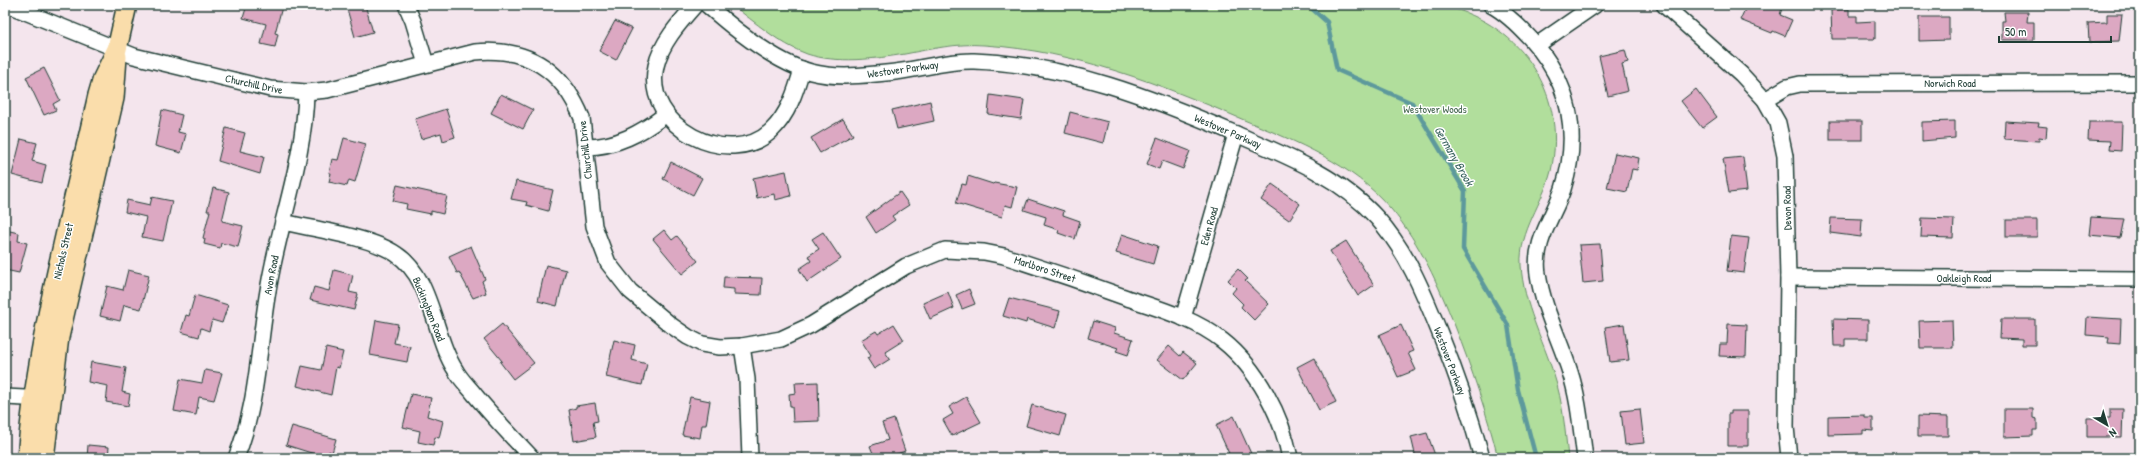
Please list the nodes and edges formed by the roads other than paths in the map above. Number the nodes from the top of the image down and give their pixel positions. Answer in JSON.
{"nodes":[{"id":1,"x":8,"y":5,"type":"edge"},
{"id":2,"x":127,"y":5,"type":"edge"},
{"id":3,"x":406,"y":5,"type":"edge"},
{"id":4,"x":695,"y":5,"type":"edge"},
{"id":5,"x":707,"y":5,"type":"edge"},
{"id":6,"x":1491,"y":5,"type":"edge"},
{"id":7,"x":1595,"y":5,"type":"edge"},
{"id":8,"x":1664,"y":5,"type":"edge"},
{"id":9,"x":1537,"y":45,"type":"junction"},
{"id":10,"x":117,"y":49,"type":"junction"},
{"id":11,"x":426,"y":64,"type":"junction"},
{"id":12,"x":802,"y":69,"type":"junction"},
{"id":13,"x":2140,"y":83,"type":"edge"},
{"id":14,"x":306,"y":92,"type":"junction"},
{"id":15,"x":1765,"y":100,"type":"junction"},
{"id":16,"x":665,"y":115,"type":"junction"},
{"id":17,"x":1236,"y":134,"type":"junction"},
{"id":18,"x":586,"y":147,"type":"junction"},
{"id":19,"x":283,"y":222,"type":"junction"},
{"id":20,"x":1788,"y":277,"type":"junction"},
{"id":21,"x":2140,"y":279,"type":"edge"},
{"id":22,"x":1183,"y":318,"type":"junction"},
{"id":23,"x":742,"y":346,"type":"junction"},
{"id":24,"x":5,"y":397,"type":"edge"},
{"id":25,"x":42,"y":399,"type":"junction"},
{"id":26,"x":27,"y":458,"type":"edge"},
{"id":27,"x":44,"y":458,"type":"edge"},
{"id":28,"x":236,"y":458,"type":"edge"},
{"id":29,"x":532,"y":458,"type":"edge"},
{"id":30,"x":750,"y":458,"type":"edge"},
{"id":31,"x":1290,"y":458,"type":"edge"},
{"id":32,"x":1482,"y":458,"type":"edge"},
{"id":33,"x":1585,"y":458,"type":"edge"},
{"id":34,"x":1789,"y":458,"type":"edge"}],
"edges":[{"from":1,"to":10,"type":"street","name":"Churchill Drive"},
{"from":2,"to":10,"type":"main road","name":"Nichols Street"},
{"from":3,"to":11,"type":"street"},
{"from":4,"to":16,"type":"street"},
{"from":5,"to":12,"type":"street","name":"Westover Parkway"},
{"from":6,"to":9,"type":"street"},
{"from":7,"to":9,"type":"street"},
{"from":8,"to":15,"type":"street","name":"Devon Road"},
{"from":9,"to":33,"type":"street"},
{"from":10,"to":14,"type":"street","name":"Churchill Drive"},
{"from":10,"to":25,"type":"main road","name":"Nichols Street"},
{"from":11,"to":14,"type":"street","name":"Churchill Drive"},
{"from":11,"to":18,"type":"street","name":"Churchill Drive"},
{"from":12,"to":16,"type":"street"},
{"from":12,"to":17,"type":"street","name":"Westover Parkway"},
{"from":13,"to":15,"type":"street","name":"Norwich Road"},
{"from":14,"to":19,"type":"street","name":"Avon Road"},
{"from":15,"to":20,"type":"street","name":"Devon Road"},
{"from":16,"to":18,"type":"street"},
{"from":17,"to":22,"type":"street","name":"Eden Road"},
{"from":17,"to":32,"type":"street","name":"Westover Parkway"},
{"from":18,"to":23,"type":"street","name":"Churchill Drive"},
{"from":19,"to":28,"type":"street","name":"Avon Road"},
{"from":19,"to":29,"type":"street","name":"Buckingham Road"},
{"from":20,"to":21,"type":"street","name":"Oakleigh Road"},
{"from":20,"to":34,"type":"street","name":"Devon Road"},
{"from":22,"to":23,"type":"street","name":"Marlboro Street"},
{"from":22,"to":31,"type":"street","name":"Marlboro Street"},
{"from":23,"to":30,"type":"street"},
{"from":24,"to":25,"type":"street"},
{"from":25,"to":26,"type":"main road","name":"Nichols Street"},
{"from":25,"to":27,"type":"main road","name":"Nichols Street"}]}
